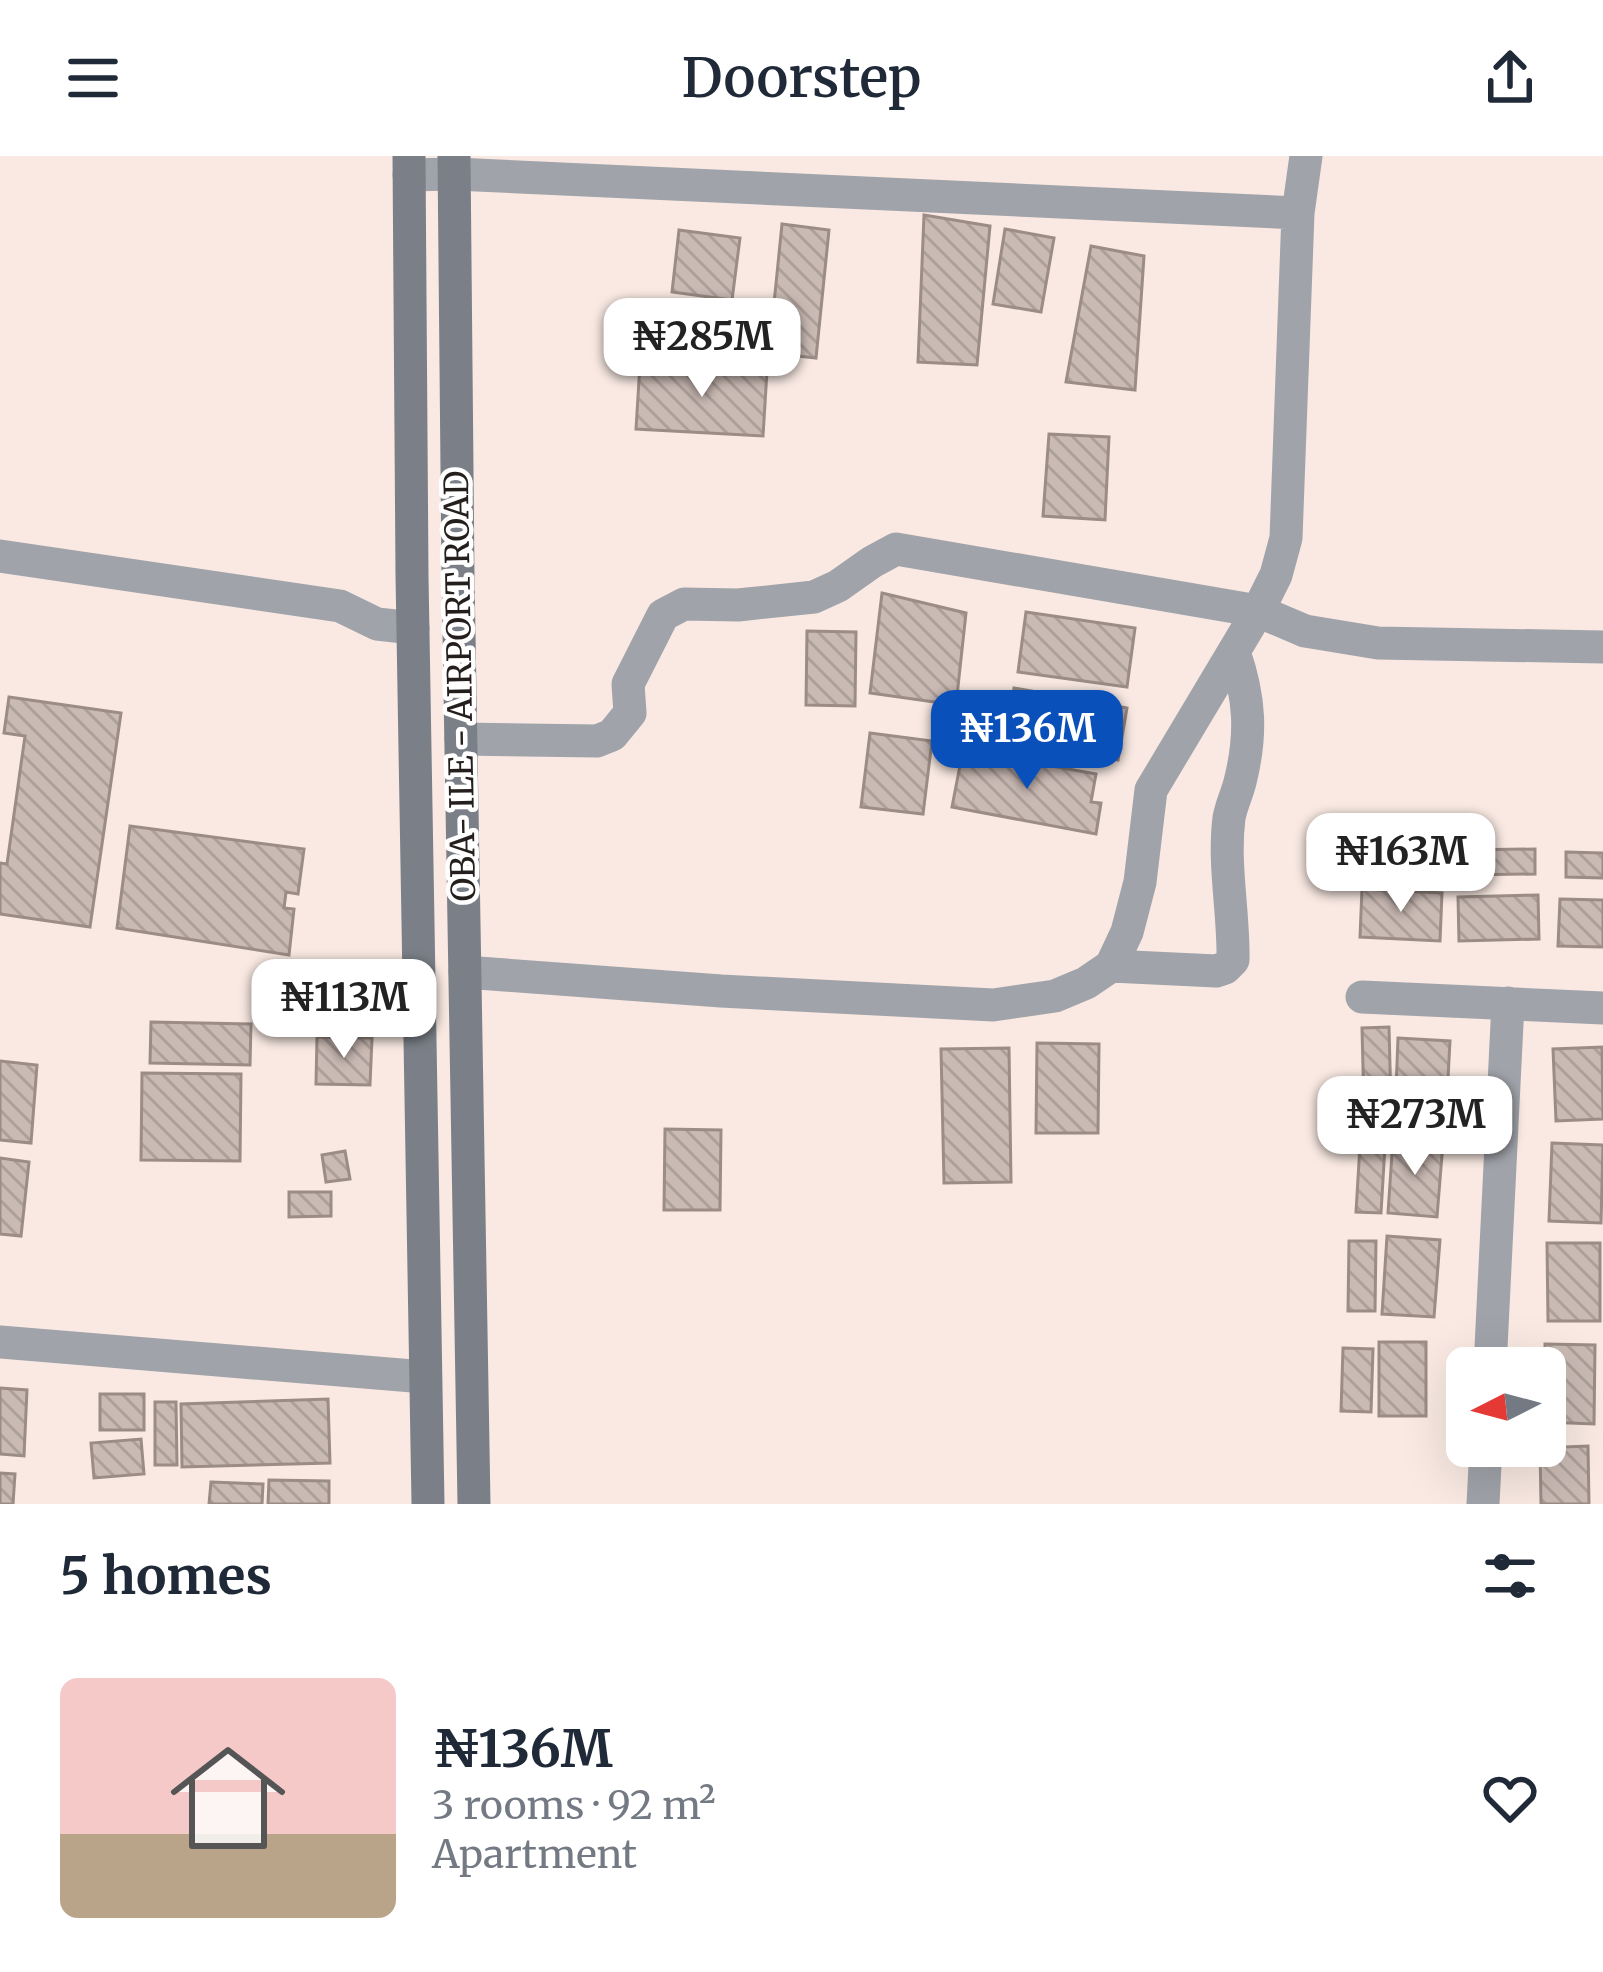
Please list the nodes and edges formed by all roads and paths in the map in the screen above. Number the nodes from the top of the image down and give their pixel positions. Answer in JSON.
{"nodes":[{"id":1,"x":1306,"y":156,"type":"edge"},
{"id":2,"x":454,"y":165,"type":"edge"},
{"id":3,"x":409,"y":166,"type":"edge"},
{"id":4,"x":1298,"y":213,"type":"junction"},
{"id":5,"x":0,"y":556,"type":"edge"},
{"id":6,"x":1258,"y":611,"type":"junction"},
{"id":7,"x":413,"y":628,"type":"junction"},
{"id":8,"x":1603,"y":646,"type":"edge"},
{"id":9,"x":1234,"y":652,"type":"junction"},
{"id":10,"x":461,"y":740,"type":"junction"},
{"id":11,"x":1111,"y":966,"type":"junction"},
{"id":12,"x":465,"y":972,"type":"junction"},
{"id":13,"x":1362,"y":997,"type":"dead end"},
{"id":14,"x":1508,"y":1004,"type":"junction"},
{"id":15,"x":1603,"y":1007,"type":"edge"},
{"id":16,"x":0,"y":1342,"type":"edge"},
{"id":17,"x":1491,"y":1347,"type":"edge"},
{"id":18,"x":425,"y":1377,"type":"junction"},
{"id":19,"x":1485,"y":1467,"type":"edge"},
{"id":20,"x":428,"y":1504,"type":"edge"},
{"id":21,"x":474,"y":1504,"type":"edge"},
{"id":22,"x":1483,"y":1504,"type":"edge"}],
"edges":[{"from":1,"to":4,"type":"street"},
{"from":2,"to":3,"type":"street"},
{"from":2,"to":4,"type":"street"},
{"from":2,"to":10,"type":"main road","name":"OBA- ILE - AIRPORT ROAD"},
{"from":3,"to":7,"type":"main road","name":"OBA- ILE - AIRPORT ROAD"},
{"from":4,"to":6,"type":"street"},
{"from":5,"to":7,"type":"street"},
{"from":6,"to":8,"type":"street"},
{"from":6,"to":9,"type":"street"},
{"from":6,"to":10,"type":"street"},
{"from":7,"to":18,"type":"main road","name":"OBA- ILE - AIRPORT ROAD"},
{"from":9,"to":11,"type":"street"},
{"from":9,"to":11,"type":"street"},
{"from":10,"to":12,"type":"main road","name":"OBA- ILE - AIRPORT ROAD"},
{"from":11,"to":12,"type":"street"},
{"from":12,"to":21,"type":"main road","name":"OBA- ILE - AIRPORT ROAD"},
{"from":13,"to":14,"type":"street"},
{"from":14,"to":15,"type":"street"},
{"from":14,"to":17,"type":"street"},
{"from":16,"to":18,"type":"street"},
{"from":18,"to":20,"type":"main road","name":"OBA- ILE - AIRPORT ROAD"},
{"from":19,"to":22,"type":"street"}]}
